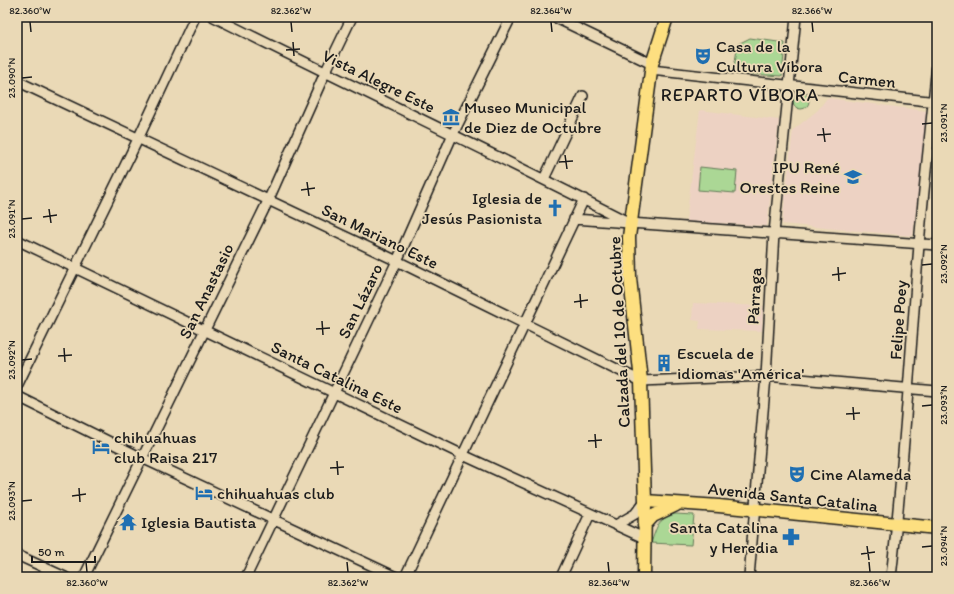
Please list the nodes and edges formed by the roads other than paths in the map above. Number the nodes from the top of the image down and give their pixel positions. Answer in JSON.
{"nodes":[{"id":1,"x":194,"y":17,"type":"edge"},
{"id":2,"x":214,"y":17,"type":"edge"},
{"id":3,"x":352,"y":17,"type":"edge"},
{"id":4,"x":511,"y":17,"type":"edge"},
{"id":5,"x":554,"y":17,"type":"edge"},
{"id":6,"x":667,"y":17,"type":"edge"},
{"id":7,"x":796,"y":17,"type":"edge"},
{"id":8,"x":937,"y":64,"type":"edge"},
{"id":9,"x":652,"y":67,"type":"junction"},
{"id":10,"x":325,"y":73,"type":"junction"},
{"id":11,"x":17,"y":81,"type":"edge"},
{"id":12,"x":789,"y":86,"type":"junction"},
{"id":13,"x":583,"y":96,"type":"dead end"},
{"id":14,"x":935,"y":102,"type":"edge"},
{"id":15,"x":453,"y":134,"type":"junction"},
{"id":16,"x":138,"y":139,"type":"junction"},
{"id":17,"x":544,"y":179,"type":"junction"},
{"id":18,"x":584,"y":199,"type":"junction"},
{"id":19,"x":268,"y":201,"type":"junction"},
{"id":20,"x":574,"y":219,"type":"junction"},
{"id":21,"x":630,"y":223,"type":"junction"},
{"id":22,"x":774,"y":233,"type":"junction"},
{"id":23,"x":17,"y":240,"type":"edge"},
{"id":24,"x":919,"y":244,"type":"junction"},
{"id":25,"x":937,"y":245,"type":"edge"},
{"id":26,"x":397,"y":261,"type":"junction"},
{"id":27,"x":74,"y":268,"type":"junction"},
{"id":28,"x":525,"y":324,"type":"junction"},
{"id":29,"x":204,"y":331,"type":"junction"},
{"id":30,"x":766,"y":376,"type":"junction"},
{"id":31,"x":640,"y":381,"type":"junction"},
{"id":32,"x":17,"y":386,"type":"edge"},
{"id":33,"x":909,"y":389,"type":"junction"},
{"id":34,"x":937,"y":391,"type":"edge"},
{"id":35,"x":334,"y":393,"type":"junction"},
{"id":36,"x":17,"y":396,"type":"edge"},
{"id":37,"x":463,"y":455,"type":"junction"},
{"id":38,"x":142,"y":458,"type":"junction"},
{"id":39,"x":645,"y":501,"type":"junction"},
{"id":40,"x":681,"y":503,"type":"junction"},
{"id":41,"x":755,"y":509,"type":"junction"},
{"id":42,"x":590,"y":514,"type":"junction"},
{"id":43,"x":274,"y":520,"type":"junction"},
{"id":44,"x":898,"y":524,"type":"junction"},
{"id":45,"x":616,"y":525,"type":"junction"},
{"id":46,"x":644,"y":526,"type":"junction"},
{"id":47,"x":937,"y":528,"type":"edge"},
{"id":48,"x":644,"y":538,"type":"junction"},
{"id":49,"x":17,"y":555,"type":"edge"},
{"id":50,"x":64,"y":577,"type":"edge"},
{"id":51,"x":84,"y":577,"type":"edge"},
{"id":52,"x":246,"y":577,"type":"edge"},
{"id":53,"x":396,"y":577,"type":"edge"},
{"id":54,"x":405,"y":577,"type":"edge"},
{"id":55,"x":561,"y":577,"type":"edge"},
{"id":56,"x":644,"y":577,"type":"edge"},
{"id":57,"x":748,"y":577,"type":"edge"},
{"id":58,"x":891,"y":577,"type":"edge"}],
"edges":[{"from":1,"to":16,"type":"street"},
{"from":2,"to":10,"type":"street","name":"Vista Alegre Este"},
{"from":3,"to":10,"type":"street","name":"San Anastasio"},
{"from":4,"to":15,"type":"street","name":"San Lázaro"},
{"from":5,"to":9,"type":"street","name":"Carmen"},
{"from":6,"to":9,"type":"main road","name":"Calzada del 10 de Octubre"},
{"from":7,"to":12,"type":"street","name":"Párraga"},
{"from":8,"to":14,"type":"street","name":"Felipe Poey"},
{"from":9,"to":12,"type":"street","name":"Carmen"},
{"from":9,"to":21,"type":"main road","name":"Calzada del 10 de Octubre"},
{"from":10,"to":15,"type":"street","name":"Vista Alegre Este"},
{"from":10,"to":19,"type":"street","name":"San Anastasio"},
{"from":11,"to":16,"type":"street","name":"San Mariano Este"},
{"from":12,"to":14,"type":"street","name":"Carmen"},
{"from":12,"to":22,"type":"street","name":"Párraga"},
{"from":13,"to":17,"type":"street"},
{"from":14,"to":24,"type":"street","name":"Felipe Poey"},
{"from":15,"to":17,"type":"street","name":"Vista Alegre Este"},
{"from":15,"to":26,"type":"street","name":"San Lázaro"},
{"from":16,"to":19,"type":"street","name":"San Mariano Este"},
{"from":16,"to":27,"type":"street"},
{"from":17,"to":18,"type":"street","name":"Vista Alegre Este"},
{"from":18,"to":20,"type":"street"},
{"from":18,"to":21,"type":"street","name":"Vista Alegre Este"},
{"from":19,"to":26,"type":"street","name":"San Mariano Este"},
{"from":19,"to":29,"type":"street","name":"San Anastasio"},
{"from":20,"to":21,"type":"street"},
{"from":20,"to":28,"type":"street"},
{"from":21,"to":22,"type":"street"},
{"from":21,"to":31,"type":"main road","name":"Calzada del 10 de Octubre"},
{"from":22,"to":24,"type":"street"},
{"from":22,"to":30,"type":"street","name":"Párraga"},
{"from":23,"to":27,"type":"street","name":"Santa Catalina Este"},
{"from":24,"to":25,"type":"street"},
{"from":24,"to":33,"type":"street","name":"Felipe Poey"},
{"from":26,"to":28,"type":"street","name":"San Mariano Este"},
{"from":26,"to":35,"type":"street","name":"San Lázaro"},
{"from":27,"to":29,"type":"street","name":"Santa Catalina Este"},
{"from":27,"to":32,"type":"street"},
{"from":28,"to":31,"type":"street","name":"San Mariano Este"},
{"from":28,"to":37,"type":"street"},
{"from":29,"to":35,"type":"street","name":"Santa Catalina Este"},
{"from":29,"to":38,"type":"street","name":"San Anastasio"},
{"from":30,"to":31,"type":"street"},
{"from":30,"to":33,"type":"street"},
{"from":30,"to":41,"type":"street","name":"Párraga"},
{"from":31,"to":39,"type":"main road","name":"Calzada del 10 de Octubre"},
{"from":33,"to":34,"type":"street"},
{"from":33,"to":44,"type":"street","name":"Felipe Poey"},
{"from":35,"to":37,"type":"street","name":"Santa Catalina Este"},
{"from":35,"to":43,"type":"street","name":"San Lázaro"},
{"from":36,"to":38,"type":"street"},
{"from":37,"to":42,"type":"street","name":"Santa Catalina Este"},
{"from":37,"to":54,"type":"street"},
{"from":38,"to":43,"type":"street"},
{"from":38,"to":51,"type":"street","name":"San Anastasio"},
{"from":39,"to":40,"type":"main road","name":"Avenida Santa Catalina"},
{"from":39,"to":45,"type":"street"},
{"from":39,"to":46,"type":"main road","name":"Calzada del 10 de Octubre"},
{"from":40,"to":41,"type":"main road","name":"Avenida Santa Catalina"},
{"from":40,"to":46,"type":"main road"},
{"from":41,"to":44,"type":"main road","name":"Avenida Santa Catalina"},
{"from":41,"to":57,"type":"street","name":"Párraga"},
{"from":42,"to":45,"type":"street","name":"Santa Catalina Este"},
{"from":42,"to":55,"type":"street"},
{"from":43,"to":52,"type":"street","name":"San Lázaro"},
{"from":43,"to":53,"type":"street"},
{"from":44,"to":47,"type":"main road","name":"Avenida Santa Catalina"},
{"from":44,"to":58,"type":"street","name":"Felipe Poey"},
{"from":45,"to":48,"type":"street","name":"Santa Catalina Este"},
{"from":46,"to":48,"type":"main road","name":"Calzada del 10 de Octubre"},
{"from":48,"to":56,"type":"main road","name":"Calzada del 10 de Octubre"},
{"from":49,"to":50,"type":"street"}]}
